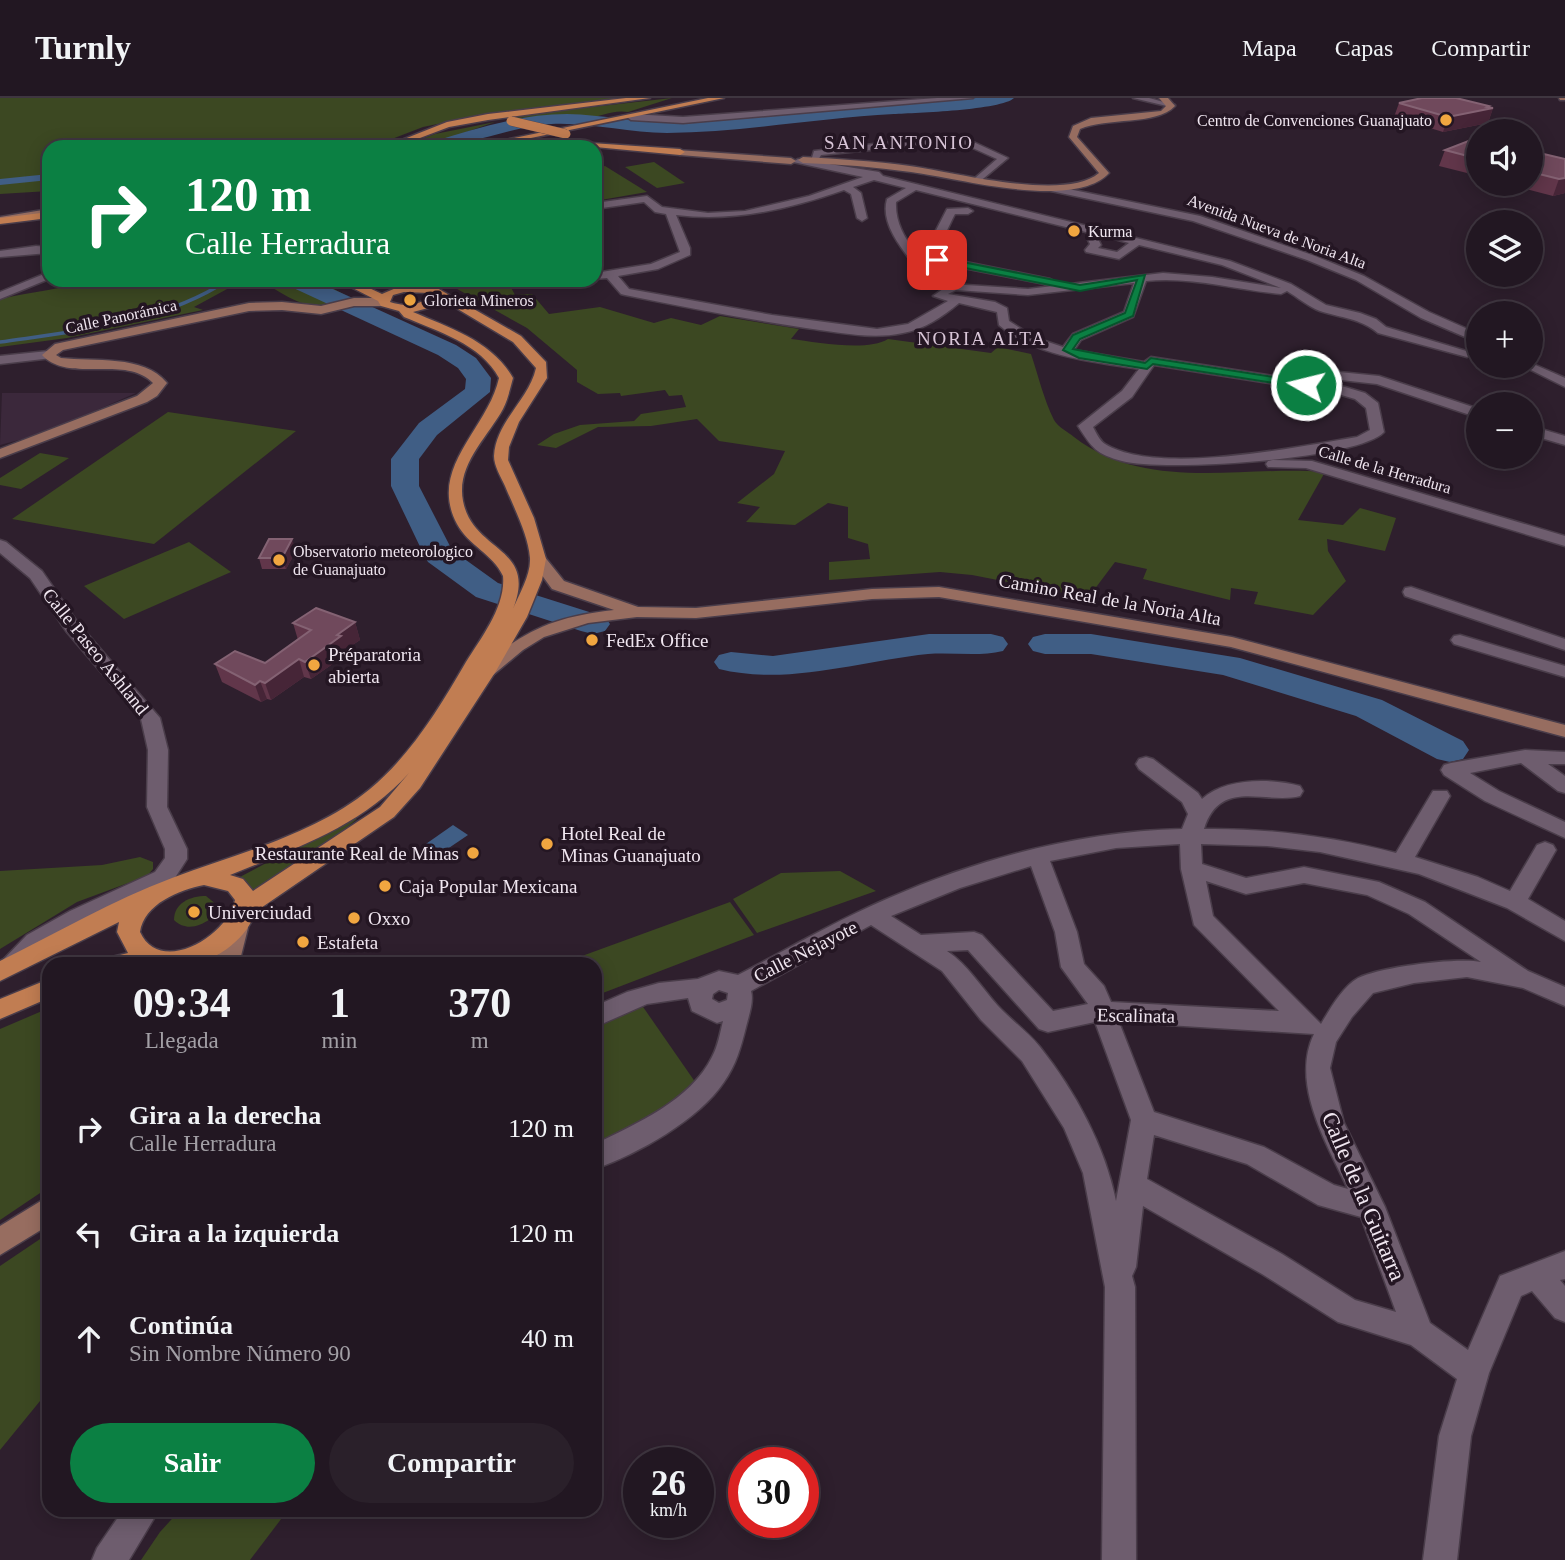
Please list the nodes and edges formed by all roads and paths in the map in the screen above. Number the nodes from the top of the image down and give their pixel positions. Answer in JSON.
{"nodes":[{"id":1,"x":646,"y":98,"type":"edge"},
{"id":2,"x":689,"y":98,"type":"edge"},
{"id":3,"x":720,"y":98,"type":"edge"},
{"id":4,"x":968,"y":98,"type":"edge"},
{"id":5,"x":1137,"y":98,"type":"edge"},
{"id":6,"x":1167,"y":101,"type":"edge"},
{"id":7,"x":648,"y":114,"type":"junction"},
{"id":8,"x":631,"y":117,"type":"junction"},
{"id":9,"x":615,"y":121,"type":"junction"},
{"id":10,"x":431,"y":131,"type":"junction"},
{"id":11,"x":562,"y":134,"type":"junction"},
{"id":12,"x":407,"y":140,"type":"edge"},
{"id":13,"x":516,"y":140,"type":"edge"},
{"id":14,"x":552,"y":140,"type":"edge"},
{"id":15,"x":592,"y":140,"type":"edge"},
{"id":16,"x":602,"y":142,"type":"edge"},
{"id":17,"x":602,"y":147,"type":"edge"},
{"id":18,"x":666,"y":151,"type":"junction"},
{"id":19,"x":680,"y":152,"type":"junction"},
{"id":20,"x":815,"y":160,"type":"junction"},
{"id":21,"x":796,"y":161,"type":"junction"},
{"id":22,"x":872,"y":176,"type":"junction"},
{"id":23,"x":978,"y":180,"type":"junction"},
{"id":24,"x":914,"y":187,"type":"junction"},
{"id":25,"x":848,"y":188,"type":"junction"},
{"id":26,"x":1054,"y":189,"type":"junction"},
{"id":27,"x":602,"y":205,"type":"edge"},
{"id":28,"x":42,"y":207,"type":"edge"},
{"id":29,"x":674,"y":211,"type":"junction"},
{"id":30,"x":968,"y":211,"type":"dead end"},
{"id":31,"x":0,"y":214,"type":"edge"},
{"id":32,"x":42,"y":214,"type":"edge"},
{"id":33,"x":862,"y":218,"type":"dead end"},
{"id":34,"x":0,"y":221,"type":"edge"},
{"id":35,"x":1103,"y":232,"type":"junction"},
{"id":36,"x":1139,"y":240,"type":"junction"},
{"id":37,"x":42,"y":249,"type":"edge"},
{"id":38,"x":926,"y":249,"type":"junction"},
{"id":39,"x":0,"y":254,"type":"edge"},
{"id":40,"x":911,"y":254,"type":"junction"},
{"id":41,"x":610,"y":274,"type":"junction"},
{"id":42,"x":1006,"y":274,"type":"junction"},
{"id":43,"x":602,"y":275,"type":"edge"},
{"id":44,"x":42,"y":278,"type":"edge"},
{"id":45,"x":1139,"y":278,"type":"junction"},
{"id":46,"x":357,"y":287,"type":"edge"},
{"id":47,"x":421,"y":287,"type":"edge"},
{"id":48,"x":1080,"y":288,"type":"junction"},
{"id":49,"x":996,"y":289,"type":"junction"},
{"id":50,"x":1294,"y":290,"type":"junction"},
{"id":51,"x":433,"y":292,"type":"junction"},
{"id":52,"x":0,"y":296,"type":"edge"},
{"id":53,"x":383,"y":300,"type":"junction"},
{"id":54,"x":956,"y":300,"type":"junction"},
{"id":55,"x":402,"y":308,"type":"junction"},
{"id":56,"x":1466,"y":333,"type":"edge"},
{"id":57,"x":1067,"y":350,"type":"junction"},
{"id":58,"x":1466,"y":353,"type":"dead end"},
{"id":59,"x":48,"y":355,"type":"junction"},
{"id":60,"x":0,"y":360,"type":"edge"},
{"id":61,"x":1147,"y":366,"type":"junction"},
{"id":62,"x":1543,"y":373,"type":"edge"},
{"id":63,"x":1565,"y":383,"type":"edge"},
{"id":64,"x":1340,"y":390,"type":"junction"},
{"id":65,"x":1466,"y":410,"type":"edge"},
{"id":66,"x":1543,"y":434,"type":"edge"},
{"id":67,"x":1565,"y":441,"type":"edge"},
{"id":68,"x":0,"y":454,"type":"edge"},
{"id":69,"x":1149,"y":461,"type":"junction"},
{"id":70,"x":1565,"y":541,"type":"edge"},
{"id":71,"x":0,"y":545,"type":"edge"},
{"id":72,"x":538,"y":559,"type":"junction"},
{"id":73,"x":1411,"y":592,"type":"dead end"},
{"id":74,"x":637,"y":611,"type":"junction"},
{"id":75,"x":509,"y":616,"type":"junction"},
{"id":76,"x":1460,"y":640,"type":"dead end"},
{"id":77,"x":1565,"y":645,"type":"edge"},
{"id":78,"x":487,"y":671,"type":"junction"},
{"id":79,"x":1565,"y":672,"type":"edge"},
{"id":80,"x":1565,"y":731,"type":"edge"},
{"id":81,"x":1525,"y":756,"type":"junction"},
{"id":82,"x":1565,"y":758,"type":"edge"},
{"id":83,"x":1146,"y":764,"type":"dead end"},
{"id":84,"x":1565,"y":786,"type":"edge"},
{"id":85,"x":1293,"y":791,"type":"dead end"},
{"id":86,"x":1440,"y":796,"type":"dead end"},
{"id":87,"x":1195,"y":825,"type":"junction"},
{"id":88,"x":1565,"y":831,"type":"edge"},
{"id":89,"x":1545,"y":850,"type":"dead end"},
{"id":90,"x":1038,"y":856,"type":"junction"},
{"id":91,"x":1403,"y":859,"type":"junction"},
{"id":92,"x":1192,"y":869,"type":"junction"},
{"id":93,"x":204,"y":877,"type":"junction"},
{"id":94,"x":158,"y":892,"type":"junction"},
{"id":95,"x":1515,"y":902,"type":"junction"},
{"id":96,"x":874,"y":916,"type":"junction"},
{"id":97,"x":242,"y":917,"type":"junction"},
{"id":98,"x":1565,"y":932,"type":"edge"},
{"id":99,"x":918,"y":944,"type":"junction"},
{"id":100,"x":156,"y":957,"type":"edge"},
{"id":101,"x":188,"y":957,"type":"edge"},
{"id":102,"x":229,"y":957,"type":"edge"},
{"id":103,"x":4,"y":970,"type":"edge"},
{"id":104,"x":1527,"y":980,"type":"junction"},
{"id":105,"x":42,"y":991,"type":"edge"},
{"id":106,"x":739,"y":994,"type":"junction"},
{"id":107,"x":1565,"y":997,"type":"edge"},
{"id":108,"x":0,"y":1009,"type":"edge"},
{"id":109,"x":1101,"y":1011,"type":"junction"},
{"id":110,"x":602,"y":1013,"type":"edge"},
{"id":111,"x":1305,"y":1022,"type":"junction"},
{"id":112,"x":1324,"y":1040,"type":"junction"},
{"id":113,"x":1144,"y":1120,"type":"junction"},
{"id":114,"x":602,"y":1154,"type":"edge"},
{"id":115,"x":1132,"y":1185,"type":"junction"},
{"id":116,"x":1371,"y":1207,"type":"junction"},
{"id":117,"x":42,"y":1214,"type":"edge"},
{"id":118,"x":0,"y":1242,"type":"edge"},
{"id":119,"x":1552,"y":1271,"type":"edge"},
{"id":120,"x":1120,"y":1287,"type":"junction"},
{"id":121,"x":1565,"y":1308,"type":"edge"},
{"id":122,"x":1419,"y":1333,"type":"junction"},
{"id":123,"x":1474,"y":1373,"type":"junction"},
{"id":124,"x":138,"y":1517,"type":"edge"},
{"id":125,"x":109,"y":1560,"type":"edge"},
{"id":126,"x":1119,"y":1560,"type":"edge"},
{"id":127,"x":1440,"y":1560,"type":"edge"}],
"edges":[{"from":1,"to":10,"type":"main road"},
{"from":2,"to":7,"type":"main road"},
{"from":3,"to":7,"type":"main road"},
{"from":4,"to":8,"type":"street"},
{"from":5,"to":6,"type":"street"},
{"from":6,"to":26,"type":"street"},
{"from":7,"to":8,"type":"main road"},
{"from":8,"to":9,"type":"main road"},
{"from":9,"to":13,"type":"main road"},
{"from":9,"to":18,"type":"main road"},
{"from":10,"to":11,"type":"main road","bridge":true},
{"from":10,"to":12,"type":"main road"},
{"from":11,"to":14,"type":"main road"},
{"from":11,"to":15,"type":"main road"},
{"from":16,"to":18,"type":"main road"},
{"from":17,"to":19,"type":"main road"},
{"from":18,"to":19,"type":"main road"},
{"from":19,"to":21,"type":"street","name":"Avenida Nueva de Noria Alta"},
{"from":20,"to":21,"type":"street","name":"Avenida Nueva de Noria Alta"},
{"from":20,"to":23,"type":"street","name":"Avenida Nueva de Noria Alta"},
{"from":20,"to":23,"type":"street"},
{"from":21,"to":22,"type":"street"},
{"from":22,"to":24,"type":"street"},
{"from":22,"to":25,"type":"street"},
{"from":22,"to":50,"type":"street"},
{"from":23,"to":26,"type":"street","name":"Avenida Nueva de Noria Alta"},
{"from":24,"to":35,"type":"street"},
{"from":24,"to":40,"type":"street"},
{"from":25,"to":29,"type":"street"},
{"from":25,"to":33,"type":"street"},
{"from":26,"to":56,"type":"street","name":"Avenida Nueva de Noria Alta"},
{"from":27,"to":29,"type":"street"},
{"from":28,"to":31,"type":"street"},
{"from":29,"to":41,"type":"street"},
{"from":30,"to":38,"type":"street"},
{"from":32,"to":34,"type":"main road"},
{"from":35,"to":36,"type":"street"},
{"from":35,"to":36,"type":"street"},
{"from":36,"to":50,"type":"street"},
{"from":37,"to":39,"type":"street"},
{"from":38,"to":40,"type":"street"},
{"from":38,"to":42,"type":"street"},
{"from":40,"to":42,"type":"street"},
{"from":40,"to":49,"type":"street"},
{"from":41,"to":43,"type":"street"},
{"from":41,"to":54,"type":"street"},
{"from":42,"to":48,"type":"street"},
{"from":44,"to":52,"type":"street"},
{"from":45,"to":48,"type":"street"},
{"from":45,"to":50,"type":"street"},
{"from":45,"to":57,"type":"street"},
{"from":46,"to":53,"type":"main road"},
{"from":47,"to":51,"type":"main road"},
{"from":48,"to":49,"type":"street"},
{"from":49,"to":54,"type":"street"},
{"from":50,"to":58,"type":"street"},
{"from":51,"to":53,"type":"main road"},
{"from":51,"to":55,"type":"main road"},
{"from":51,"to":72,"type":"main road"},
{"from":53,"to":55,"type":"main road"},
{"from":53,"to":59,"type":"street","name":"Calle Panorámica"},
{"from":54,"to":57,"type":"street"},
{"from":55,"to":75,"type":"main road"},
{"from":57,"to":61,"type":"street"},
{"from":59,"to":60,"type":"street"},
{"from":59,"to":68,"type":"street","name":"Calle Panorámica"},
{"from":61,"to":64,"type":"street"},
{"from":61,"to":69,"type":"street"},
{"from":62,"to":63,"type":"street"},
{"from":64,"to":65,"type":"street"},
{"from":64,"to":69,"type":"street"},
{"from":66,"to":67,"type":"street"},
{"from":69,"to":70,"type":"street","name":"Calle de la Herradura"},
{"from":71,"to":103,"type":"street","name":"Calle Paseo Ashland"},
{"from":72,"to":74,"type":"street"},
{"from":72,"to":75,"type":"main road"},
{"from":73,"to":77,"type":"street"},
{"from":74,"to":78,"type":"street"},
{"from":74,"to":80,"type":"street","name":"Camino Real de la Noria Alta"},
{"from":75,"to":78,"type":"main road"},
{"from":75,"to":93,"type":"main road"},
{"from":76,"to":79,"type":"street"},
{"from":78,"to":97,"type":"main road"},
{"from":81,"to":82,"type":"street"},
{"from":81,"to":84,"type":"street"},
{"from":81,"to":88,"type":"street"},
{"from":83,"to":87,"type":"street"},
{"from":85,"to":87,"type":"street"},
{"from":86,"to":91,"type":"street"},
{"from":87,"to":90,"type":"street","name":"Calle Nejayote"},
{"from":87,"to":91,"type":"street","name":"Calle Nejayote"},
{"from":87,"to":92,"type":"street"},
{"from":89,"to":95,"type":"street"},
{"from":90,"to":96,"type":"street","name":"Calle Nejayote"},
{"from":90,"to":109,"type":"street"},
{"from":91,"to":95,"type":"street","name":"Calle Nejayote"},
{"from":92,"to":104,"type":"street"},
{"from":92,"to":111,"type":"street"},
{"from":93,"to":94,"type":"main road"},
{"from":93,"to":97,"type":"main road"},
{"from":94,"to":100,"type":"main road"},
{"from":94,"to":103,"type":"main road"},
{"from":95,"to":98,"type":"street","name":"Calle Nejayote"},
{"from":96,"to":99,"type":"street"},
{"from":96,"to":106,"type":"street","name":"Calle Nejayote"},
{"from":97,"to":101,"type":"main road"},
{"from":97,"to":102,"type":"street"},
{"from":99,"to":109,"type":"street","name":"Escalinata"},
{"from":99,"to":120,"type":"street"},
{"from":104,"to":107,"type":"street","name":"Calle de la Guitarra"},
{"from":104,"to":112,"type":"street","name":"Calle de la Guitarra"},
{"from":105,"to":108,"type":"main road"},
{"from":106,"to":110,"type":"street"},
{"from":106,"to":114,"type":"street","name":"Calle Nejayote"},
{"from":109,"to":111,"type":"street","name":"Escalinata"},
{"from":109,"to":113,"type":"street"},
{"from":111,"to":112,"type":"street"},
{"from":112,"to":116,"type":"street","name":"Calle de la Guitarra"},
{"from":113,"to":115,"type":"street"},
{"from":113,"to":116,"type":"street"},
{"from":115,"to":120,"type":"street"},
{"from":115,"to":122,"type":"street"},
{"from":116,"to":122,"type":"street","name":"Calle de la Guitarra"},
{"from":117,"to":118,"type":"street"},
{"from":119,"to":121,"type":"street"},
{"from":119,"to":123,"type":"street"},
{"from":120,"to":126,"type":"street"},
{"from":122,"to":123,"type":"street"},
{"from":123,"to":127,"type":"street"},
{"from":124,"to":125,"type":"street"}]}
